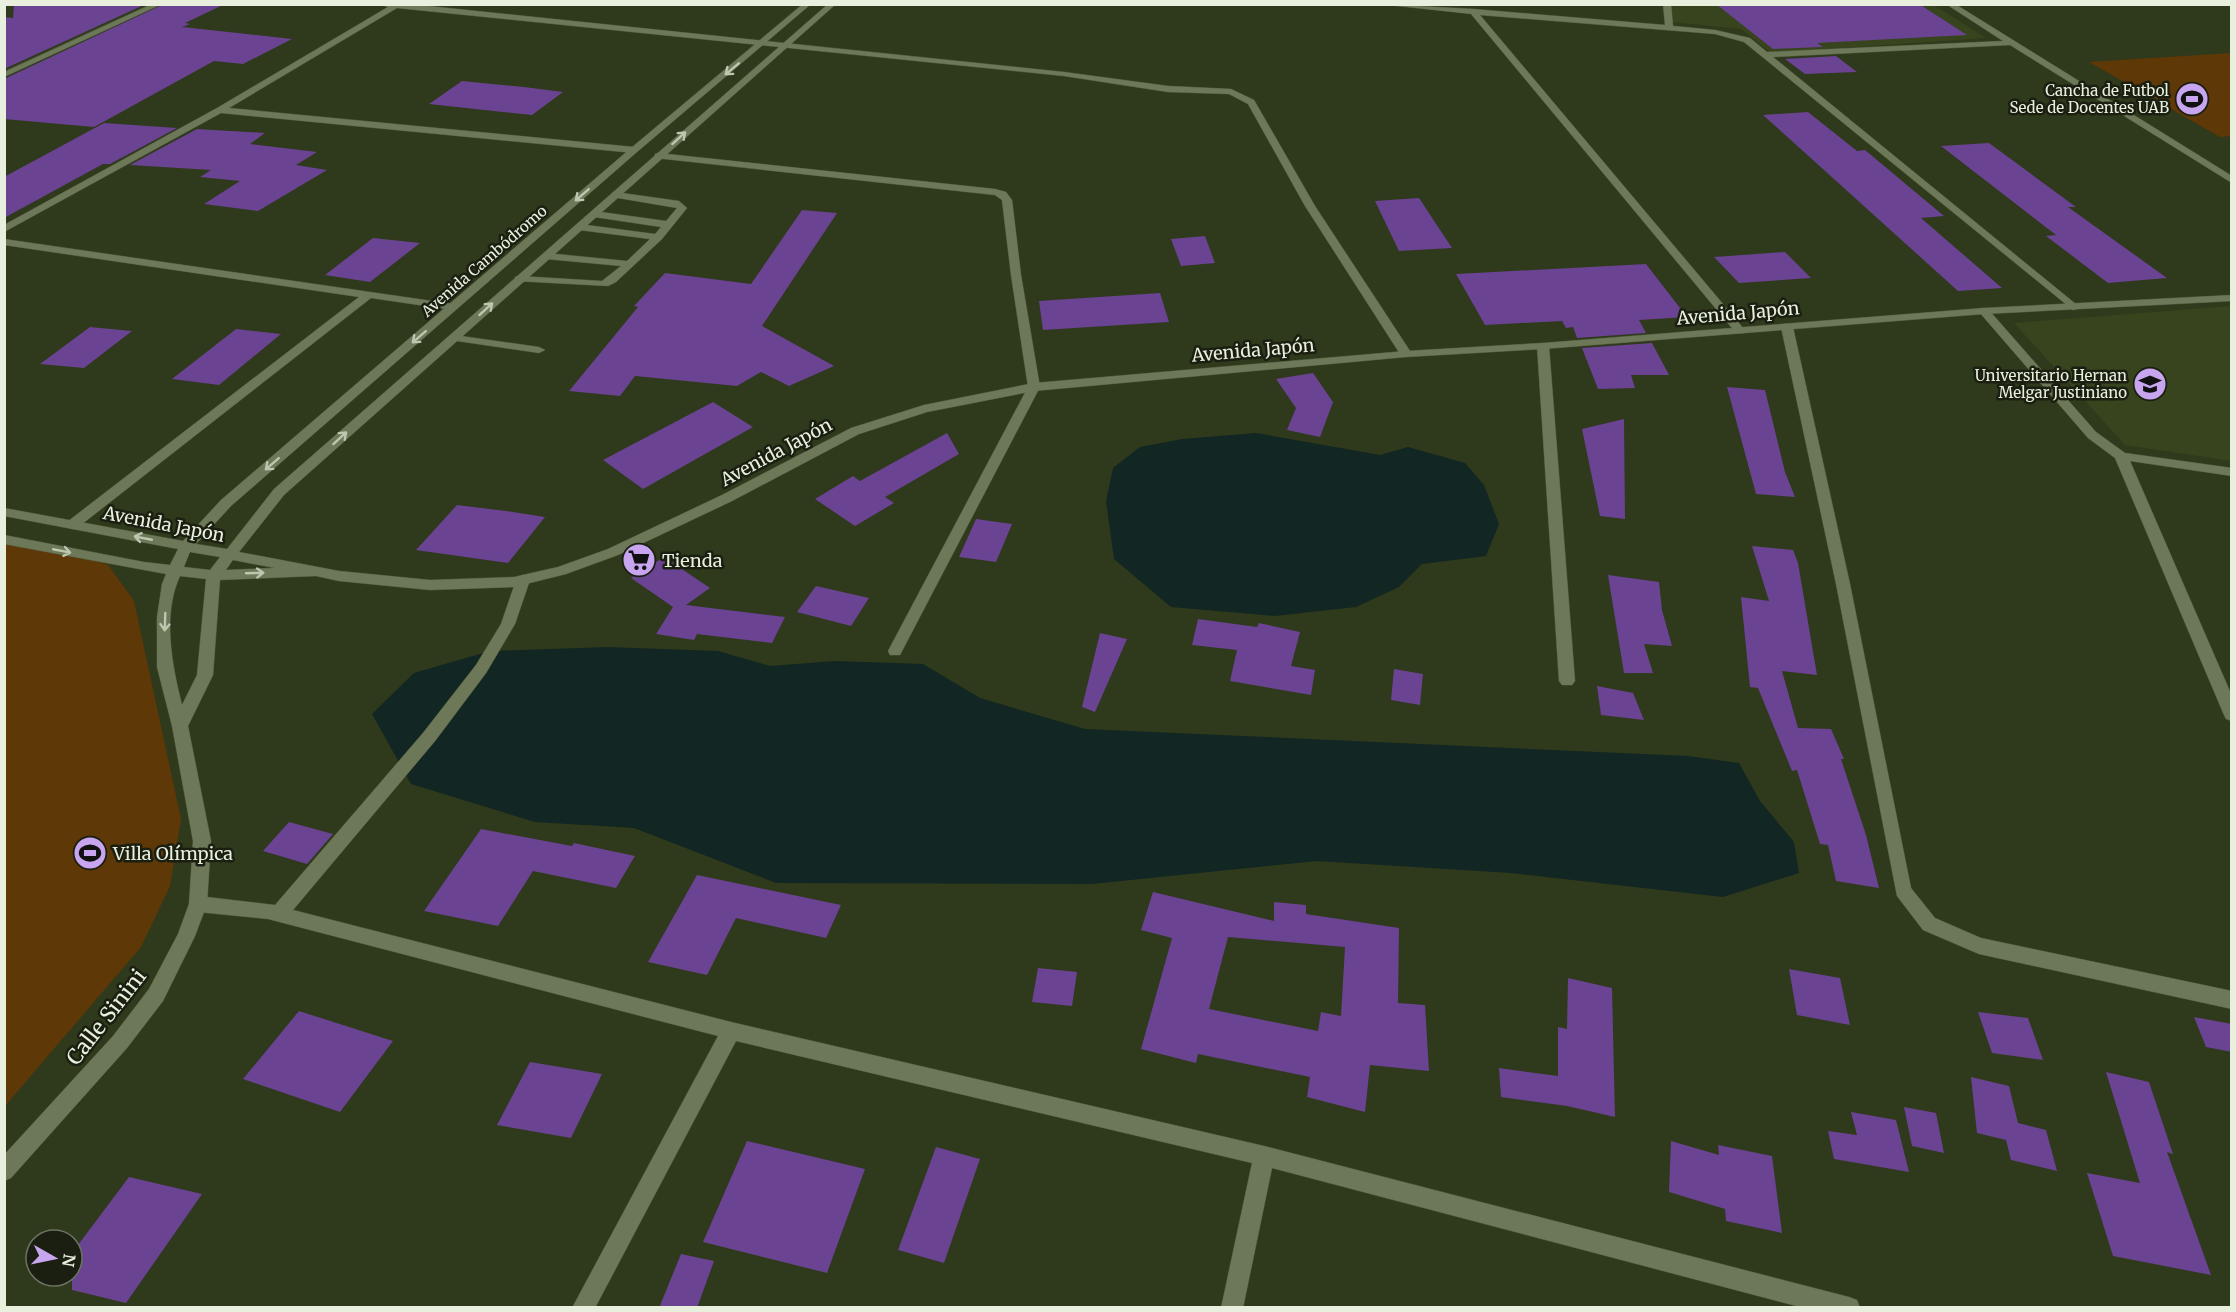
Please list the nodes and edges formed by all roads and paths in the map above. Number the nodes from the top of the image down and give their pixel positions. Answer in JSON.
{"nodes":[{"id":1,"x":159,"y":4,"type":"edge"},
{"id":2,"x":382,"y":4,"type":"edge"},
{"id":3,"x":808,"y":4,"type":"edge"},
{"id":4,"x":833,"y":4,"type":"edge"},
{"id":5,"x":1382,"y":4,"type":"edge"},
{"id":6,"x":1667,"y":4,"type":"edge"},
{"id":7,"x":1949,"y":4,"type":"edge"},
{"id":8,"x":395,"y":6,"type":"edge"},
{"id":9,"x":1473,"y":12,"type":"junction"},
{"id":10,"x":1669,"y":29,"type":"junction"},
{"id":11,"x":764,"y":42,"type":"junction"},
{"id":12,"x":2011,"y":43,"type":"junction"},
{"id":13,"x":785,"y":44,"type":"junction"},
{"id":14,"x":1765,"y":56,"type":"junction"},
{"id":15,"x":4,"y":75,"type":"edge"},
{"id":16,"x":220,"y":110,"type":"junction"},
{"id":17,"x":634,"y":150,"type":"junction"},
{"id":18,"x":658,"y":156,"type":"junction"},
{"id":19,"x":2232,"y":180,"type":"edge"},
{"id":20,"x":615,"y":195,"type":"junction"},
{"id":21,"x":594,"y":214,"type":"junction"},
{"id":22,"x":669,"y":225,"type":"junction"},
{"id":23,"x":579,"y":227,"type":"junction"},
{"id":24,"x":4,"y":229,"type":"edge"},
{"id":25,"x":658,"y":237,"type":"junction"},
{"id":26,"x":4,"y":242,"type":"edge"},
{"id":27,"x":546,"y":256,"type":"junction"},
{"id":28,"x":629,"y":264,"type":"junction"},
{"id":29,"x":519,"y":279,"type":"junction"},
{"id":30,"x":367,"y":296,"type":"junction"},
{"id":31,"x":2232,"y":298,"type":"edge"},
{"id":32,"x":453,"y":307,"type":"junction"},
{"id":33,"x":2073,"y":307,"type":"junction"},
{"id":34,"x":1984,"y":311,"type":"junction"},
{"id":35,"x":1786,"y":327,"type":"junction"},
{"id":36,"x":1740,"y":331,"type":"junction"},
{"id":37,"x":454,"y":338,"type":"junction"},
{"id":38,"x":1543,"y":346,"type":"junction"},
{"id":39,"x":540,"y":350,"type":"dead end"},
{"id":40,"x":1406,"y":354,"type":"junction"},
{"id":41,"x":1034,"y":387,"type":"junction"},
{"id":42,"x":2121,"y":456,"type":"junction"},
{"id":43,"x":2232,"y":472,"type":"edge"},
{"id":44,"x":4,"y":512,"type":"edge"},
{"id":45,"x":72,"y":525,"type":"junction"},
{"id":46,"x":4,"y":539,"type":"edge"},
{"id":47,"x":186,"y":546,"type":"junction"},
{"id":48,"x":227,"y":555,"type":"junction"},
{"id":49,"x":175,"y":570,"type":"junction"},
{"id":50,"x":316,"y":571,"type":"junction"},
{"id":51,"x":214,"y":575,"type":"junction"},
{"id":52,"x":523,"y":580,"type":"junction"},
{"id":53,"x":895,"y":651,"type":"dead end"},
{"id":54,"x":1567,"y":681,"type":"dead end"},
{"id":55,"x":2232,"y":715,"type":"edge"},
{"id":56,"x":180,"y":726,"type":"junction"},
{"id":57,"x":198,"y":904,"type":"junction"},
{"id":58,"x":279,"y":914,"type":"junction"},
{"id":59,"x":2232,"y":1000,"type":"edge"},
{"id":60,"x":731,"y":1031,"type":"junction"},
{"id":61,"x":1264,"y":1156,"type":"junction"},
{"id":62,"x":4,"y":1171,"type":"edge"},
{"id":63,"x":1843,"y":1307,"type":"edge"},
{"id":64,"x":583,"y":1308,"type":"edge"},
{"id":65,"x":1232,"y":1308,"type":"edge"}],
"edges":[{"from":1,"to":15,"type":"street"},
{"from":2,"to":8,"type":"street"},
{"from":3,"to":11,"type":"street","name":"Avenida Cambódromo"},
{"from":4,"to":13,"type":"street"},
{"from":5,"to":9,"type":"street"},
{"from":6,"to":10,"type":"street"},
{"from":7,"to":12,"type":"street"},
{"from":8,"to":11,"type":"street"},
{"from":8,"to":16,"type":"street"},
{"from":9,"to":10,"type":"street"},
{"from":9,"to":36,"type":"street"},
{"from":10,"to":14,"type":"street"},
{"from":11,"to":13,"type":"street"},
{"from":11,"to":17,"type":"street","name":"Avenida Cambódromo","one_way":true},
{"from":12,"to":14,"type":"street"},
{"from":12,"to":19,"type":"street"},
{"from":18,"to":13,"type":"street","one_way":true},
{"from":13,"to":40,"type":"street"},
{"from":14,"to":33,"type":"street"},
{"from":16,"to":17,"type":"street"},
{"from":16,"to":24,"type":"street"},
{"from":17,"to":32,"type":"street","name":"Avenida Cambódromo","one_way":true},
{"from":18,"to":20,"type":"street"},
{"from":18,"to":41,"type":"street"},
{"from":20,"to":21,"type":"street"},
{"from":20,"to":22,"type":"street"},
{"from":21,"to":22,"type":"street"},
{"from":21,"to":23,"type":"street"},
{"from":22,"to":25,"type":"street"},
{"from":23,"to":25,"type":"street"},
{"from":23,"to":27,"type":"street"},
{"from":25,"to":28,"type":"street"},
{"from":26,"to":30,"type":"street"},
{"from":27,"to":28,"type":"street"},
{"from":27,"to":29,"type":"street"},
{"from":28,"to":29,"type":"street"},
{"from":37,"to":29,"type":"street","one_way":true},
{"from":30,"to":32,"type":"street"},
{"from":30,"to":45,"type":"street"},
{"from":31,"to":33,"type":"street","name":"Avenida Japón"},
{"from":32,"to":47,"type":"street","name":"Avenida Cambódromo","one_way":true},
{"from":33,"to":34,"type":"street","name":"Avenida Japón"},
{"from":34,"to":35,"type":"street","name":"Avenida Japón"},
{"from":34,"to":42,"type":"street"},
{"from":35,"to":36,"type":"street","name":"Avenida Japón"},
{"from":35,"to":59,"type":"street"},
{"from":36,"to":38,"type":"street","name":"Avenida Japón"},
{"from":37,"to":39,"type":"street"},
{"from":48,"to":37,"type":"street","one_way":true},
{"from":38,"to":40,"type":"street","name":"Avenida Japón"},
{"from":38,"to":54,"type":"street"},
{"from":40,"to":41,"type":"street","name":"Avenida Japón"},
{"from":41,"to":52,"type":"street","name":"Avenida Japón"},
{"from":41,"to":53,"type":"street"},
{"from":42,"to":43,"type":"street"},
{"from":42,"to":55,"type":"street"},
{"from":44,"to":45,"type":"street","name":"Avenida Japón"},
{"from":47,"to":45,"type":"street","name":"Avenida Japón","one_way":true},
{"from":46,"to":49,"type":"street","name":"Avenida Japón","one_way":true},
{"from":47,"to":48,"type":"street","name":"Avenida Japón"},
{"from":47,"to":49,"type":"street","name":"Calle Sinini"},
{"from":48,"to":50,"type":"street","name":"Avenida Japón"},
{"from":48,"to":51,"type":"street"},
{"from":49,"to":51,"type":"street","name":"Avenida Japón"},
{"from":49,"to":56,"type":"street","name":"Calle Sinini","one_way":true},
{"from":51,"to":50,"type":"street","name":"Avenida Japón","one_way":true},
{"from":50,"to":52,"type":"street","name":"Avenida Japón"},
{"from":51,"to":56,"type":"street"},
{"from":52,"to":58,"type":"street"},
{"from":56,"to":57,"type":"street","name":"Calle Sinini"},
{"from":57,"to":58,"type":"street"},
{"from":57,"to":62,"type":"street","name":"Calle Sinini"},
{"from":58,"to":60,"type":"street"},
{"from":60,"to":61,"type":"street"},
{"from":60,"to":64,"type":"street"},
{"from":61,"to":63,"type":"street"},
{"from":61,"to":65,"type":"street"}]}
